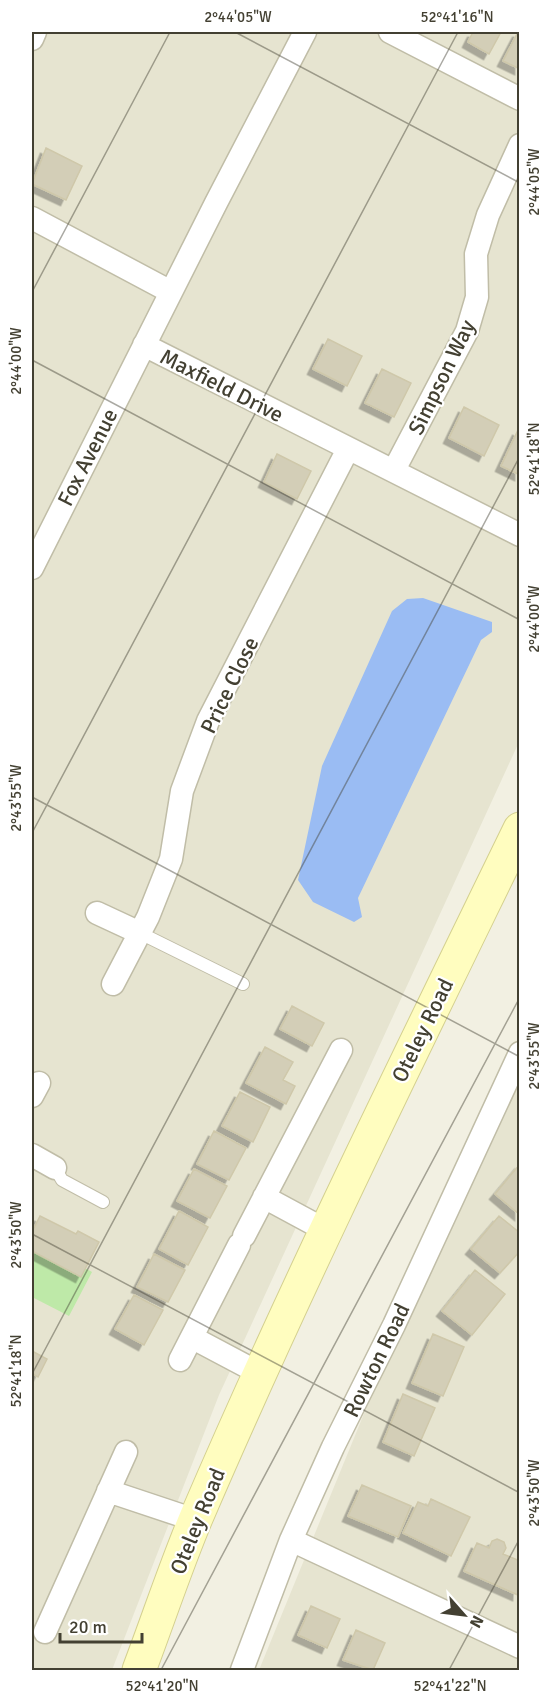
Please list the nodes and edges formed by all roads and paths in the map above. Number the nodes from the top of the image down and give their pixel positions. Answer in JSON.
{"nodes":[{"id":1,"x":35,"y":32,"type":"edge"},
{"id":2,"x":305,"y":32,"type":"edge"},
{"id":3,"x":390,"y":32,"type":"edge"},
{"id":4,"x":32,"y":39,"type":"edge"},
{"id":5,"x":519,"y":99,"type":"edge"},
{"id":6,"x":519,"y":145,"type":"edge"},
{"id":7,"x":32,"y":218,"type":"edge"},
{"id":8,"x":171,"y":292,"type":"junction"},
{"id":9,"x":144,"y":345,"type":"junction"},
{"id":10,"x":348,"y":448,"type":"junction"},
{"id":11,"x":394,"y":470,"type":"junction"},
{"id":12,"x":519,"y":535,"type":"edge"},
{"id":13,"x":32,"y":568,"type":"edge"},
{"id":14,"x":519,"y":829,"type":"edge"},
{"id":15,"x":98,"y":914,"type":"dead end"},
{"id":16,"x":140,"y":933,"type":"junction"},
{"id":17,"x":113,"y":984,"type":"dead end"},
{"id":18,"x":243,"y":984,"type":"dead end"},
{"id":19,"x":341,"y":1050,"type":"dead end"},
{"id":20,"x":519,"y":1053,"type":"edge"},
{"id":21,"x":32,"y":1155,"type":"edge"},
{"id":22,"x":55,"y":1168,"type":"joint"},
{"id":23,"x":264,"y":1197,"type":"junction"},
{"id":24,"x":103,"y":1202,"type":"dead end"},
{"id":25,"x":327,"y":1231,"type":"junction"},
{"id":26,"x":192,"y":1338,"type":"junction"},
{"id":27,"x":180,"y":1360,"type":"dead end"},
{"id":28,"x":261,"y":1374,"type":"junction"},
{"id":29,"x":126,"y":1452,"type":"dead end"},
{"id":30,"x":108,"y":1491,"type":"junction"},
{"id":31,"x":195,"y":1520,"type":"junction"},
{"id":32,"x":291,"y":1540,"type":"junction"},
{"id":33,"x":45,"y":1632,"type":"dead end"},
{"id":34,"x":519,"y":1647,"type":"edge"},
{"id":35,"x":139,"y":1671,"type":"edge"},
{"id":36,"x":242,"y":1671,"type":"edge"}],
"edges":[{"from":1,"to":4,"type":"street"},
{"from":2,"to":8,"type":"street","name":"Maxfield Drive"},
{"from":3,"to":5,"type":"street"},
{"from":6,"to":11,"type":"street","name":"Simpson Way"},
{"from":7,"to":8,"type":"street"},
{"from":8,"to":9,"type":"street","name":"Maxfield Drive"},
{"from":9,"to":10,"type":"street","name":"Maxfield Drive"},
{"from":9,"to":13,"type":"street","name":"Fox Avenue"},
{"from":10,"to":11,"type":"street","name":"Maxfield Drive"},
{"from":10,"to":16,"type":"street","name":"Price Close"},
{"from":11,"to":12,"type":"street","name":"Maxfield Drive"},
{"from":14,"to":25,"type":"main road","name":"Oteley Road"},
{"from":15,"to":16,"type":"street"},
{"from":16,"to":17,"type":"street","name":"Price Close"},
{"from":16,"to":18,"type":"lane"},
{"from":19,"to":23,"type":"street"},
{"from":20,"to":32,"type":"street","name":"Rowton Road"},
{"from":21,"to":22,"type":"street"},
{"from":22,"to":24,"type":"lane"},
{"from":23,"to":25,"type":"street"},
{"from":23,"to":26,"type":"street"},
{"from":25,"to":28,"type":"main road","name":"Oteley Road"},
{"from":26,"to":27,"type":"street"},
{"from":26,"to":28,"type":"street"},
{"from":28,"to":31,"type":"main road","name":"Oteley Road"},
{"from":29,"to":30,"type":"street"},
{"from":30,"to":31,"type":"street"},
{"from":30,"to":33,"type":"street"},
{"from":31,"to":35,"type":"main road","name":"Oteley Road"},
{"from":32,"to":34,"type":"street"},
{"from":32,"to":36,"type":"street","name":"Rowton Road"}]}
